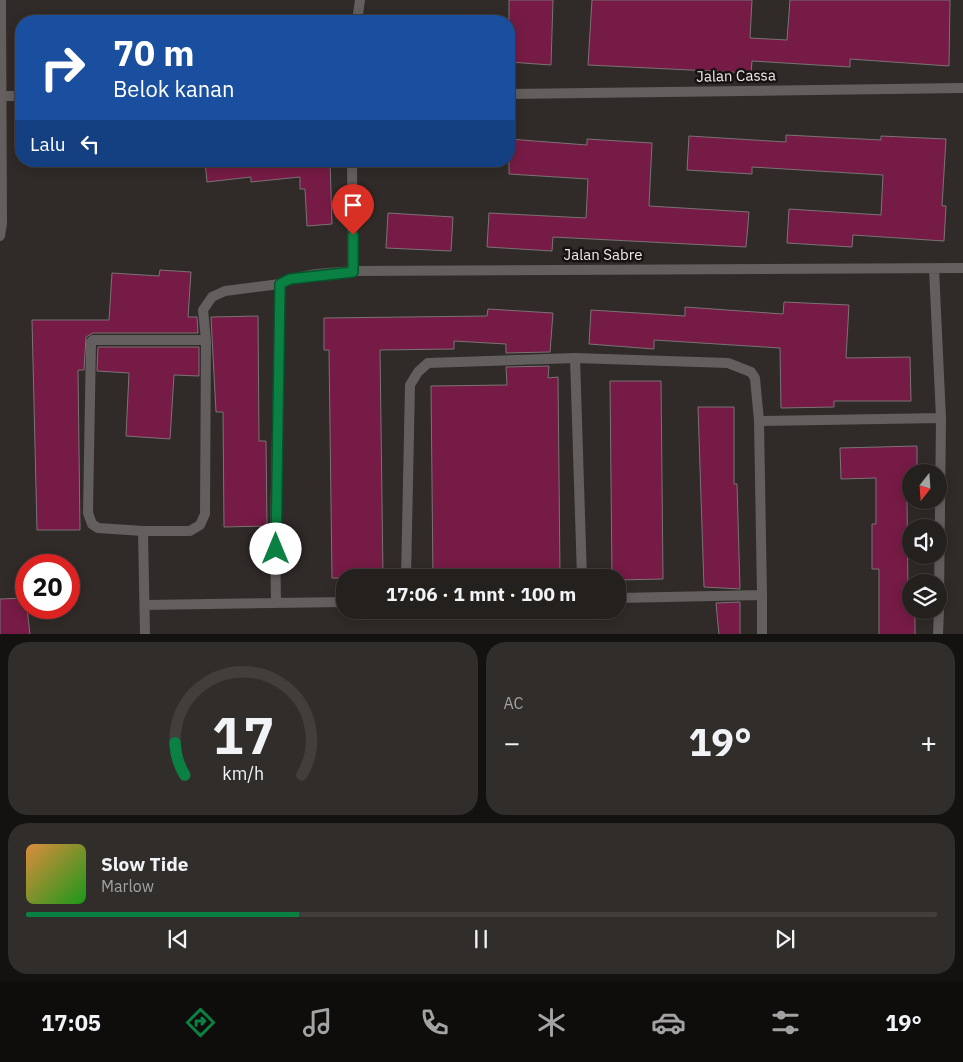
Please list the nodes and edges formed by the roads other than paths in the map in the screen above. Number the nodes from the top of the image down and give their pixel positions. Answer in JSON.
{"nodes":[{"id":1,"x":1,"y":0,"type":"edge"},
{"id":2,"x":360,"y":0,"type":"edge"},
{"id":3,"x":358,"y":15,"type":"edge"},
{"id":4,"x":963,"y":88,"type":"edge"},
{"id":5,"x":515,"y":94,"type":"edge"},
{"id":6,"x":0,"y":96,"type":"edge"},
{"id":7,"x":15,"y":96,"type":"edge"},
{"id":8,"x":352,"y":167,"type":"edge"},
{"id":9,"x":0,"y":236,"type":"edge"},
{"id":10,"x":963,"y":268,"type":"edge"},
{"id":11,"x":934,"y":269,"type":"junction"},
{"id":12,"x":353,"y":272,"type":"junction"},
{"id":13,"x":280,"y":284,"type":"junction"},
{"id":14,"x":206,"y":340,"type":"junction"},
{"id":15,"x":574,"y":358,"type":"junction"},
{"id":16,"x":941,"y":418,"type":"junction"},
{"id":17,"x":759,"y":421,"type":"junction"},
{"id":18,"x":144,"y":531,"type":"junction"},
{"id":19,"x":406,"y":569,"type":"edge"},
{"id":20,"x":582,"y":569,"type":"edge"},
{"id":21,"x":939,"y":574,"type":"edge"},
{"id":22,"x":762,"y":595,"type":"junction"},
{"id":23,"x":626,"y":598,"type":"edge"},
{"id":24,"x":336,"y":602,"type":"edge"},
{"id":25,"x":276,"y":603,"type":"junction"},
{"id":26,"x":145,"y":605,"type":"junction"},
{"id":27,"x":939,"y":619,"type":"edge"},
{"id":28,"x":145,"y":634,"type":"edge"},
{"id":29,"x":762,"y":634,"type":"edge"},
{"id":30,"x":938,"y":634,"type":"edge"}],
"edges":[{"from":1,"to":6,"type":"lane"},
{"from":2,"to":3,"type":"lane"},
{"from":4,"to":5,"type":"lane","name":"Jalan Cassa"},
{"from":6,"to":7,"type":"lane"},
{"from":6,"to":9,"type":"lane"},
{"from":8,"to":12,"type":"lane"},
{"from":10,"to":11,"type":"lane","name":"Jalan Sabre"},
{"from":11,"to":12,"type":"lane","name":"Jalan Sabre"},
{"from":11,"to":16,"type":"lane"},
{"from":12,"to":13,"type":"lane","name":"Jalan Sabre"},
{"from":13,"to":14,"type":"lane","name":"Jalan Sabre"},
{"from":13,"to":25,"type":"lane"},
{"from":14,"to":18,"type":"lane","name":"Jalan Sabre"},
{"from":14,"to":18,"type":"lane","name":"Jalan Sabre"},
{"from":15,"to":17,"type":"lane"},
{"from":15,"to":19,"type":"lane"},
{"from":15,"to":20,"type":"lane"},
{"from":16,"to":17,"type":"lane"},
{"from":16,"to":21,"type":"lane"},
{"from":17,"to":22,"type":"lane"},
{"from":18,"to":26,"type":"lane"},
{"from":22,"to":23,"type":"lane"},
{"from":22,"to":29,"type":"lane"},
{"from":24,"to":25,"type":"lane"},
{"from":25,"to":26,"type":"lane"},
{"from":26,"to":28,"type":"lane"},
{"from":27,"to":30,"type":"lane"}]}
